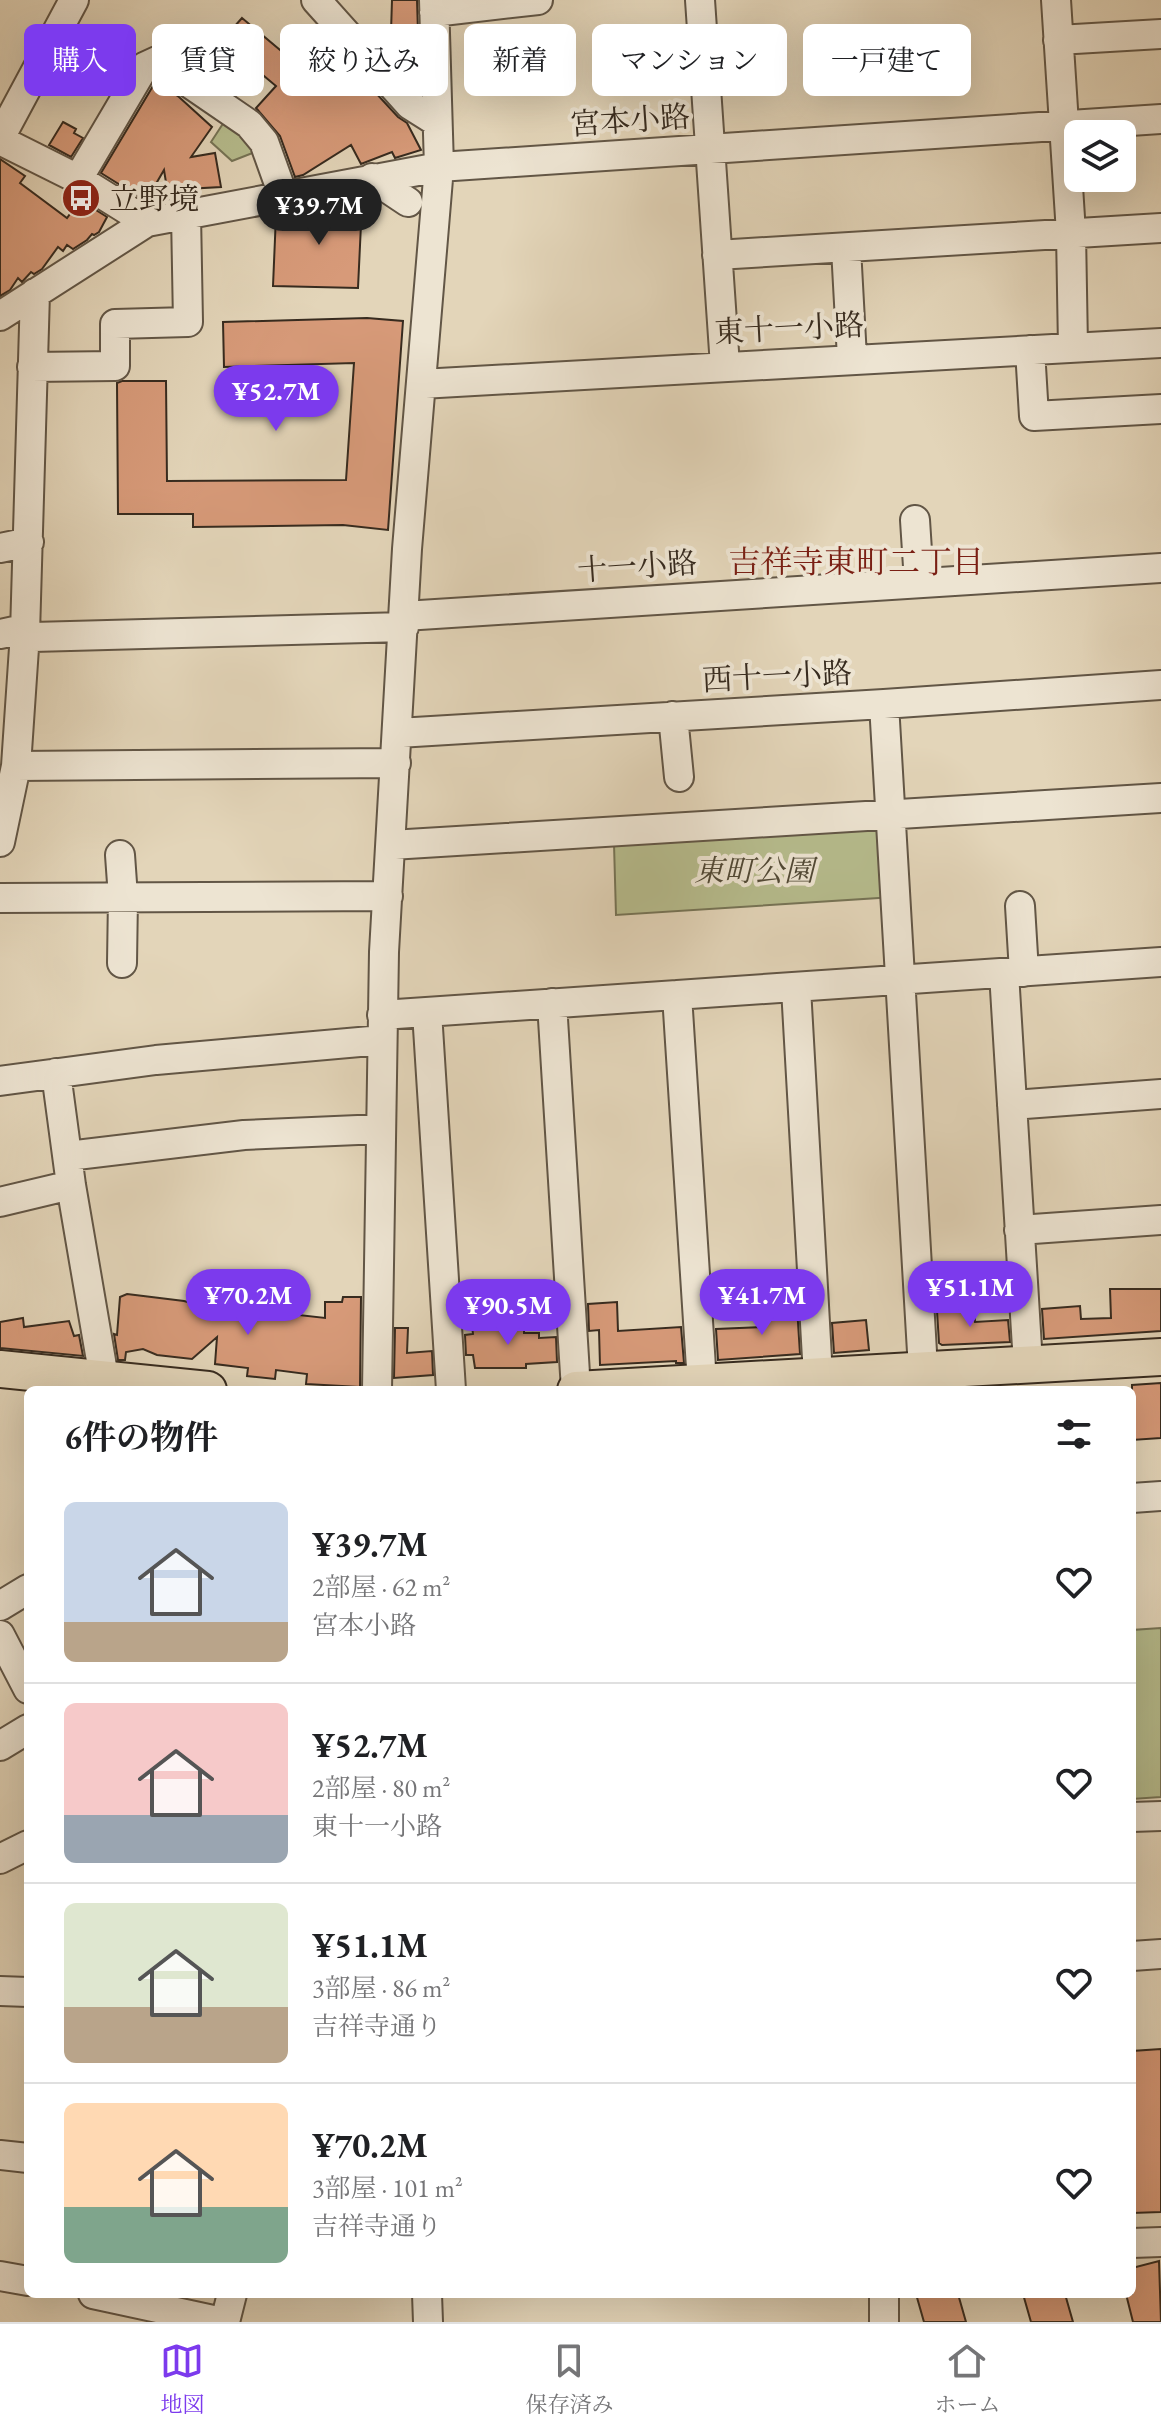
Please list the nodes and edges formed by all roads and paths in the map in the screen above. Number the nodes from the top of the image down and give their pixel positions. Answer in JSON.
{"nodes":[{"id":1,"x":74,"y":0,"type":"edge"},
{"id":2,"x":316,"y":0,"type":"edge"},
{"id":3,"x":538,"y":0,"type":"edge"},
{"id":4,"x":700,"y":0,"type":"edge"},
{"id":5,"x":1056,"y":0,"type":"edge"},
{"id":6,"x":434,"y":6,"type":"edge"},
{"id":7,"x":1161,"y":34,"type":"edge"},
{"id":8,"x":1058,"y":40,"type":"junction"},
{"id":9,"x":1161,"y":119,"type":"edge"},
{"id":10,"x":1136,"y":121,"type":"edge"},
{"id":11,"x":437,"y":122,"type":"junction"},
{"id":12,"x":1064,"y":126,"type":"joint"},
{"id":13,"x":0,"y":139,"type":"edge"},
{"id":14,"x":712,"y":149,"type":"junction"},
{"id":15,"x":439,"y":167,"type":"junction"},
{"id":16,"x":372,"y":178,"type":"junction"},
{"id":17,"x":78,"y":179,"type":"junction"},
{"id":18,"x":1068,"y":192,"type":"edge"},
{"id":19,"x":283,"y":195,"type":"junction"},
{"id":20,"x":408,"y":202,"type":"dead end"},
{"id":21,"x":186,"y":214,"type":"junction"},
{"id":22,"x":147,"y":222,"type":"junction"},
{"id":23,"x":1161,"y":228,"type":"edge"},
{"id":24,"x":1071,"y":233,"type":"junction"},
{"id":25,"x":846,"y":248,"type":"junction"},
{"id":26,"x":717,"y":255,"type":"junction"},
{"id":27,"x":35,"y":293,"type":"junction"},
{"id":28,"x":0,"y":316,"type":"edge"},
{"id":29,"x":1161,"y":343,"type":"edge"},
{"id":30,"x":1073,"y":347,"type":"junction"},
{"id":31,"x":1030,"y":350,"type":"junction"},
{"id":32,"x":852,"y":358,"type":"junction"},
{"id":33,"x":725,"y":366,"type":"junction"},
{"id":34,"x":32,"y":367,"type":"junction"},
{"id":35,"x":421,"y":384,"type":"junction"},
{"id":36,"x":1161,"y":409,"type":"edge"},
{"id":37,"x":915,"y":520,"type":"dead end"},
{"id":38,"x":29,"y":542,"type":"junction"},
{"id":39,"x":0,"y":548,"type":"edge"},
{"id":40,"x":1161,"y":568,"type":"edge"},
{"id":41,"x":919,"y":582,"type":"junction"},
{"id":42,"x":404,"y":621,"type":"junction"},
{"id":43,"x":13,"y":633,"type":"edge"},
{"id":44,"x":1161,"y":685,"type":"edge"},
{"id":45,"x":884,"y":704,"type":"junction"},
{"id":46,"x":673,"y":716,"type":"junction"},
{"id":47,"x":398,"y":733,"type":"junction"},
{"id":48,"x":11,"y":758,"type":"edge"},
{"id":49,"x":396,"y":763,"type":"junction"},
{"id":50,"x":679,"y":777,"type":"dead end"},
{"id":51,"x":1161,"y":798,"type":"edge"},
{"id":52,"x":890,"y":816,"type":"junction"},
{"id":53,"x":0,"y":842,"type":"edge"},
{"id":54,"x":391,"y":845,"type":"junction"},
{"id":55,"x":120,"y":855,"type":"dead end"},
{"id":56,"x":388,"y":896,"type":"junction"},
{"id":57,"x":123,"y":897,"type":"junction"},
{"id":58,"x":0,"y":898,"type":"edge"},
{"id":59,"x":1020,"y":906,"type":"dead end"},
{"id":60,"x":1161,"y":962,"type":"edge"},
{"id":61,"x":122,"y":963,"type":"dead end"},
{"id":62,"x":1014,"y":972,"type":"junction"},
{"id":63,"x":900,"y":981,"type":"junction"},
{"id":64,"x":796,"y":988,"type":"junction"},
{"id":65,"x":677,"y":995,"type":"junction"},
{"id":66,"x":552,"y":1003,"type":"junction"},
{"id":67,"x":427,"y":1012,"type":"junction"},
{"id":68,"x":382,"y":1027,"type":"junction"},
{"id":69,"x":56,"y":1073,"type":"junction"},
{"id":70,"x":0,"y":1081,"type":"edge"},
{"id":71,"x":1161,"y":1094,"type":"edge"},
{"id":72,"x":1012,"y":1105,"type":"junction"},
{"id":73,"x":381,"y":1129,"type":"junction"},
{"id":74,"x":68,"y":1156,"type":"junction"},
{"id":75,"x":71,"y":1185,"type":"junction"},
{"id":76,"x":0,"y":1202,"type":"edge"},
{"id":77,"x":1161,"y":1220,"type":"edge"},
{"id":78,"x":1019,"y":1230,"type":"junction"},
{"id":79,"x":1161,"y":1357,"type":"edge"},
{"id":80,"x":1028,"y":1364,"type":"junction"},
{"id":81,"x":0,"y":1369,"type":"edge"},
{"id":82,"x":923,"y":1369,"type":"junction"},
{"id":83,"x":818,"y":1376,"type":"junction"},
{"id":84,"x":104,"y":1378,"type":"junction"},
{"id":85,"x":864,"y":1382,"type":"edge"},
{"id":86,"x":702,"y":1383,"type":"junction"},
{"id":87,"x":173,"y":1386,"type":"edge"},
{"id":88,"x":377,"y":1386,"type":"edge"},
{"id":89,"x":451,"y":1386,"type":"edge"},
{"id":90,"x":576,"y":1386,"type":"edge"},
{"id":91,"x":648,"y":1386,"type":"edge"},
{"id":92,"x":1161,"y":1496,"type":"edge"},
{"id":93,"x":1136,"y":1498,"type":"edge"},
{"id":94,"x":24,"y":1591,"type":"edge"},
{"id":95,"x":0,"y":1606,"type":"edge"},
{"id":96,"x":0,"y":1635,"type":"edge"},
{"id":97,"x":24,"y":1681,"type":"edge"},
{"id":98,"x":24,"y":1731,"type":"edge"},
{"id":99,"x":0,"y":1746,"type":"edge"},
{"id":100,"x":1161,"y":1816,"type":"edge"},
{"id":101,"x":1136,"y":1817,"type":"edge"},
{"id":102,"x":24,"y":1847,"type":"edge"},
{"id":103,"x":0,"y":1859,"type":"edge"},
{"id":104,"x":1161,"y":1954,"type":"edge"},
{"id":105,"x":1136,"y":1956,"type":"edge"},
{"id":106,"x":0,"y":1991,"type":"edge"},
{"id":107,"x":24,"y":1992,"type":"edge"},
{"id":108,"x":0,"y":2155,"type":"edge"},
{"id":109,"x":24,"y":2158,"type":"edge"},
{"id":110,"x":1161,"y":2242,"type":"edge"},
{"id":111,"x":1136,"y":2243,"type":"edge"},
{"id":112,"x":0,"y":2276,"type":"edge"},
{"id":113,"x":24,"y":2280,"type":"edge"},
{"id":114,"x":112,"y":2298,"type":"edge"},
{"id":115,"x":231,"y":2298,"type":"edge"},
{"id":116,"x":427,"y":2298,"type":"edge"},
{"id":117,"x":884,"y":2298,"type":"edge"},
{"id":118,"x":224,"y":2322,"type":"edge"},
{"id":119,"x":428,"y":2322,"type":"edge"},
{"id":120,"x":884,"y":2322,"type":"edge"}],
"edges":[{"from":1,"to":13,"type":"street"},
{"from":2,"to":11,"type":"street"},
{"from":3,"to":6,"type":"street"},
{"from":4,"to":14,"type":"street"},
{"from":5,"to":8,"type":"street"},
{"from":6,"to":11,"type":"street"},
{"from":7,"to":8,"type":"street"},
{"from":8,"to":12,"type":"street"},
{"from":9,"to":10,"type":"street","name":"宮本小路"},
{"from":11,"to":15,"type":"street"},
{"from":12,"to":14,"type":"street","name":"宮本小路"},
{"from":13,"to":17,"type":"street"},
{"from":14,"to":15,"type":"street","name":"宮本小路"},
{"from":14,"to":26,"type":"street"},
{"from":15,"to":16,"type":"street","name":"宮本小路"},
{"from":15,"to":35,"type":"street"},
{"from":16,"to":19,"type":"street","name":"宮本小路"},
{"from":16,"to":20,"type":"street"},
{"from":17,"to":19,"type":"street"},
{"from":17,"to":22,"type":"street"},
{"from":18,"to":24,"type":"street"},
{"from":19,"to":21,"type":"street","name":"宮本小路"},
{"from":21,"to":22,"type":"street","name":"宮本小路"},
{"from":21,"to":34,"type":"street"},
{"from":22,"to":27,"type":"street"},
{"from":23,"to":24,"type":"street"},
{"from":24,"to":25,"type":"street"},
{"from":24,"to":30,"type":"street"},
{"from":25,"to":26,"type":"street"},
{"from":25,"to":32,"type":"street"},
{"from":26,"to":33,"type":"street"},
{"from":27,"to":28,"type":"street"},
{"from":27,"to":34,"type":"street"},
{"from":29,"to":30,"type":"street","name":"東十一小路"},
{"from":30,"to":31,"type":"street","name":"東十一小路"},
{"from":31,"to":32,"type":"street","name":"東十一小路"},
{"from":31,"to":36,"type":"street"},
{"from":32,"to":33,"type":"street","name":"東十一小路"},
{"from":33,"to":35,"type":"street","name":"東十一小路"},
{"from":34,"to":38,"type":"street"},
{"from":35,"to":42,"type":"street"},
{"from":37,"to":41,"type":"street"},
{"from":38,"to":39,"type":"street"},
{"from":38,"to":43,"type":"street"},
{"from":40,"to":41,"type":"street","name":"十一小路"},
{"from":41,"to":42,"type":"street","name":"十一小路"},
{"from":42,"to":43,"type":"street","name":"十一小路"},
{"from":42,"to":47,"type":"street"},
{"from":43,"to":48,"type":"street"},
{"from":44,"to":45,"type":"street","name":"西十一小路"},
{"from":45,"to":46,"type":"street","name":"西十一小路"},
{"from":45,"to":52,"type":"street"},
{"from":46,"to":47,"type":"street","name":"西十一小路"},
{"from":46,"to":50,"type":"street"},
{"from":47,"to":49,"type":"street"},
{"from":48,"to":49,"type":"street"},
{"from":48,"to":53,"type":"street"},
{"from":49,"to":54,"type":"street"},
{"from":51,"to":52,"type":"street"},
{"from":52,"to":54,"type":"street"},
{"from":52,"to":63,"type":"street"},
{"from":54,"to":56,"type":"street"},
{"from":55,"to":57,"type":"street"},
{"from":56,"to":57,"type":"street"},
{"from":56,"to":68,"type":"street"},
{"from":57,"to":58,"type":"street"},
{"from":57,"to":61,"type":"street"},
{"from":59,"to":62,"type":"street"},
{"from":60,"to":62,"type":"street"},
{"from":62,"to":63,"type":"street"},
{"from":62,"to":72,"type":"street"},
{"from":63,"to":64,"type":"street"},
{"from":63,"to":82,"type":"street"},
{"from":64,"to":65,"type":"street"},
{"from":64,"to":83,"type":"street"},
{"from":65,"to":66,"type":"street"},
{"from":65,"to":86,"type":"street"},
{"from":66,"to":67,"type":"street"},
{"from":66,"to":90,"type":"street"},
{"from":67,"to":68,"type":"street"},
{"from":67,"to":89,"type":"street"},
{"from":68,"to":69,"type":"street"},
{"from":68,"to":73,"type":"street"},
{"from":69,"to":70,"type":"street"},
{"from":69,"to":74,"type":"street"},
{"from":71,"to":72,"type":"street"},
{"from":72,"to":78,"type":"street"},
{"from":73,"to":74,"type":"street"},
{"from":73,"to":88,"type":"street"},
{"from":74,"to":75,"type":"street"},
{"from":75,"to":76,"type":"street"},
{"from":75,"to":84,"type":"street"},
{"from":77,"to":78,"type":"street"},
{"from":78,"to":80,"type":"street"},
{"from":79,"to":80,"type":"main road"},
{"from":80,"to":82,"type":"main road"},
{"from":81,"to":84,"type":"main road"},
{"from":82,"to":85,"type":"main road"},
{"from":83,"to":85,"type":"main road"},
{"from":83,"to":86,"type":"main road"},
{"from":84,"to":87,"type":"main road"},
{"from":86,"to":91,"type":"main road"},
{"from":92,"to":93,"type":"street"},
{"from":94,"to":95,"type":"street"},
{"from":96,"to":97,"type":"street"},
{"from":98,"to":99,"type":"street"},
{"from":100,"to":101,"type":"street"},
{"from":102,"to":103,"type":"street"},
{"from":104,"to":105,"type":"street"},
{"from":106,"to":107,"type":"street"},
{"from":108,"to":109,"type":"street"},
{"from":110,"to":111,"type":"street"},
{"from":112,"to":113,"type":"street"},
{"from":114,"to":118,"type":"street"},
{"from":115,"to":118,"type":"street"},
{"from":116,"to":119,"type":"street"},
{"from":117,"to":120,"type":"street"}]}
